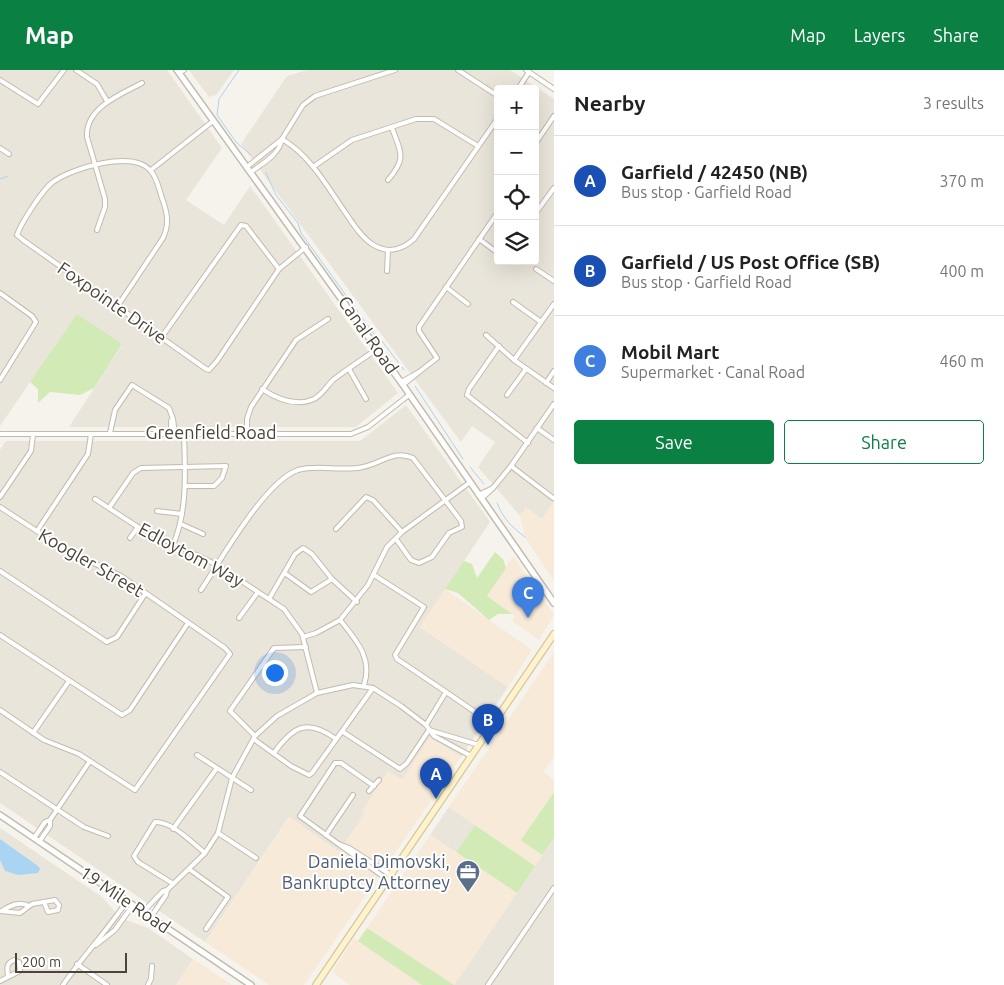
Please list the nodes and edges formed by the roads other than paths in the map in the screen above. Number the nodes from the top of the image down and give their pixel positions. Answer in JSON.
{"nodes":[{"id":1,"x":64,"y":70,"type":"edge"},
{"id":2,"x":76,"y":70,"type":"edge"},
{"id":3,"x":395,"y":70,"type":"edge"},
{"id":4,"x":458,"y":70,"type":"edge"},
{"id":5,"x":180,"y":71,"type":"edge"},
{"id":6,"x":527,"y":71,"type":"edge"},
{"id":7,"x":0,"y":80,"type":"edge"},
{"id":8,"x":142,"y":83,"type":"dead end"},
{"id":9,"x":520,"y":85,"type":"edge"},
{"id":10,"x":554,"y":89,"type":"edge"},
{"id":11,"x":494,"y":93,"type":"edge"},
{"id":12,"x":107,"y":101,"type":"junction"},
{"id":13,"x":554,"y":116,"type":"edge"},
{"id":14,"x":213,"y":121,"type":"junction"},
{"id":15,"x":494,"y":124,"type":"edge"},
{"id":16,"x":392,"y":128,"type":"junction"},
{"id":17,"x":539,"y":138,"type":"edge"},
{"id":18,"x":282,"y":139,"type":"junction"},
{"id":19,"x":478,"y":146,"type":"junction"},
{"id":20,"x":0,"y":148,"type":"edge"},
{"id":21,"x":9,"y":154,"type":"dead end"},
{"id":22,"x":256,"y":159,"type":"junction"},
{"id":23,"x":261,"y":164,"type":"junction"},
{"id":24,"x":96,"y":165,"type":"junction"},
{"id":25,"x":247,"y":167,"type":"junction"},
{"id":26,"x":313,"y":167,"type":"junction"},
{"id":27,"x":151,"y":170,"type":"junction"},
{"id":28,"x":251,"y":172,"type":"junction"},
{"id":29,"x":388,"y":180,"type":"dead end"},
{"id":30,"x":554,"y":188,"type":"edge"},
{"id":31,"x":539,"y":209,"type":"edge"},
{"id":32,"x":494,"y":218,"type":"edge"},
{"id":33,"x":96,"y":230,"type":"dead end"},
{"id":34,"x":479,"y":239,"type":"junction"},
{"id":35,"x":306,"y":247,"type":"junction"},
{"id":36,"x":388,"y":250,"type":"junction"},
{"id":37,"x":494,"y":251,"type":"edge"},
{"id":38,"x":279,"y":269,"type":"junction"},
{"id":39,"x":536,"y":269,"type":"dead end"},
{"id":40,"x":387,"y":271,"type":"dead end"},
{"id":41,"x":554,"y":282,"type":"edge"},
{"id":42,"x":446,"y":288,"type":"junction"},
{"id":43,"x":0,"y":293,"type":"edge"},
{"id":44,"x":513,"y":302,"type":"dead end"},
{"id":45,"x":468,"y":304,"type":"dead end"},
{"id":46,"x":554,"y":304,"type":"edge"},
{"id":47,"x":117,"y":306,"type":"junction"},
{"id":48,"x":328,"y":319,"type":"dead end"},
{"id":49,"x":541,"y":322,"type":"junction"},
{"id":50,"x":486,"y":335,"type":"dead end"},
{"id":51,"x":161,"y":338,"type":"junction"},
{"id":52,"x":499,"y":346,"type":"junction"},
{"id":53,"x":377,"y":349,"type":"junction"},
{"id":54,"x":514,"y":360,"type":"junction"},
{"id":55,"x":349,"y":369,"type":"junction"},
{"id":56,"x":526,"y":369,"type":"junction"},
{"id":57,"x":554,"y":371,"type":"edge"},
{"id":58,"x":0,"y":380,"type":"edge"},
{"id":59,"x":402,"y":383,"type":"junction"},
{"id":60,"x":546,"y":383,"type":"junction"},
{"id":61,"x":554,"y":388,"type":"edge"},
{"id":62,"x":262,"y":390,"type":"junction"},
{"id":63,"x":409,"y":395,"type":"junction"},
{"id":64,"x":507,"y":395,"type":"dead end"},
{"id":65,"x":366,"y":399,"type":"dead end"},
{"id":66,"x":554,"y":404,"type":"edge"},
{"id":67,"x":537,"y":428,"type":"junction"},
{"id":68,"x":110,"y":433,"type":"junction"},
{"id":69,"x":173,"y":433,"type":"junction"},
{"id":70,"x":184,"y":433,"type":"junction"},
{"id":71,"x":247,"y":433,"type":"junction"},
{"id":72,"x":0,"y":434,"type":"edge"},
{"id":73,"x":32,"y":434,"type":"junction"},
{"id":74,"x":91,"y":434,"type":"junction"},
{"id":75,"x":554,"y":440,"type":"edge"},
{"id":76,"x":528,"y":443,"type":"junction"},
{"id":77,"x":185,"y":466,"type":"junction"},
{"id":78,"x":511,"y":466,"type":"junction"},
{"id":79,"x":469,"y":483,"type":"junction"},
{"id":80,"x":185,"y":486,"type":"junction"},
{"id":81,"x":0,"y":497,"type":"edge"},
{"id":82,"x":479,"y":497,"type":"junction"},
{"id":83,"x":553,"y":498,"type":"edge"},
{"id":84,"x":95,"y":499,"type":"dead end"},
{"id":85,"x":445,"y":502,"type":"junction"},
{"id":86,"x":0,"y":507,"type":"edge"},
{"id":87,"x":109,"y":508,"type":"junction"},
{"id":88,"x":157,"y":512,"type":"dead end"},
{"id":89,"x":182,"y":514,"type":"junction"},
{"id":90,"x":181,"y":524,"type":"junction"},
{"id":91,"x":138,"y":527,"type":"junction"},
{"id":92,"x":336,"y":529,"type":"dead end"},
{"id":93,"x":37,"y":531,"type":"junction"},
{"id":94,"x":402,"y":532,"type":"junction"},
{"id":95,"x":203,"y":534,"type":"dead end"},
{"id":96,"x":130,"y":538,"type":"dead end"},
{"id":97,"x":396,"y":539,"type":"junction"},
{"id":98,"x":173,"y":545,"type":"junction"},
{"id":99,"x":218,"y":565,"type":"junction"},
{"id":100,"x":0,"y":571,"type":"edge"},
{"id":101,"x":286,"y":574,"type":"junction"},
{"id":102,"x":374,"y":576,"type":"junction"},
{"id":103,"x":332,"y":579,"type":"junction"},
{"id":104,"x":201,"y":590,"type":"dead end"},
{"id":105,"x":258,"y":592,"type":"junction"},
{"id":106,"x":146,"y":594,"type":"junction"},
{"id":107,"x":269,"y":599,"type":"junction"},
{"id":108,"x":357,"y":602,"type":"junction"},
{"id":109,"x":554,"y":603,"type":"edge"},
{"id":110,"x":239,"y":618,"type":"dead end"},
{"id":111,"x":340,"y":620,"type":"junction"},
{"id":112,"x":188,"y":623,"type":"junction"},
{"id":113,"x":554,"y":634,"type":"edge"},
{"id":114,"x":0,"y":635,"type":"edge"},
{"id":115,"x":303,"y":637,"type":"junction"},
{"id":116,"x":306,"y":647,"type":"junction"},
{"id":117,"x":69,"y":681,"type":"junction"},
{"id":118,"x":364,"y":685,"type":"junction"},
{"id":119,"x":372,"y":688,"type":"junction"},
{"id":120,"x":446,"y":692,"type":"junction"},
{"id":121,"x":317,"y":693,"type":"junction"},
{"id":122,"x":0,"y":710,"type":"edge"},
{"id":123,"x":478,"y":714,"type":"dead end"},
{"id":124,"x":426,"y":725,"type":"junction"},
{"id":125,"x":430,"y":730,"type":"junction"},
{"id":126,"x":343,"y":732,"type":"junction"},
{"id":127,"x":33,"y":733,"type":"junction"},
{"id":128,"x":255,"y":738,"type":"junction"},
{"id":129,"x":336,"y":739,"type":"junction"},
{"id":130,"x":478,"y":744,"type":"junction"},
{"id":131,"x":274,"y":753,"type":"junction"},
{"id":132,"x":197,"y":754,"type":"dead end"},
{"id":133,"x":471,"y":756,"type":"junction"},
{"id":134,"x":90,"y":761,"type":"junction"},
{"id":135,"x":217,"y":768,"type":"junction"},
{"id":136,"x":0,"y":772,"type":"edge"},
{"id":137,"x":232,"y":778,"type":"junction"},
{"id":138,"x":379,"y":780,"type":"dead end"},
{"id":139,"x":374,"y":786,"type":"junction"},
{"id":140,"x":251,"y":790,"type":"dead end"},
{"id":141,"x":369,"y":791,"type":"dead end"},
{"id":142,"x":353,"y":795,"type":"dead end"},
{"id":143,"x":57,"y":811,"type":"junction"},
{"id":144,"x":0,"y":815,"type":"edge"},
{"id":145,"x":50,"y":820,"type":"junction"},
{"id":146,"x":173,"y":829,"type":"junction"},
{"id":147,"x":218,"y":833,"type":"junction"},
{"id":148,"x":326,"y":835,"type":"junction"},
{"id":149,"x":108,"y":836,"type":"dead end"},
{"id":150,"x":34,"y":838,"type":"junction"},
{"id":151,"x":39,"y":842,"type":"junction"},
{"id":152,"x":204,"y":853,"type":"junction"},
{"id":153,"x":256,"y":858,"type":"dead end"},
{"id":154,"x":189,"y":869,"type":"junction"},
{"id":155,"x":390,"y":878,"type":"junction"},
{"id":156,"x":172,"y":884,"type":"junction"},
{"id":157,"x":554,"y":888,"type":"edge"},
{"id":158,"x":167,"y":890,"type":"junction"},
{"id":159,"x":127,"y":901,"type":"junction"},
{"id":160,"x":43,"y":903,"type":"dead end"},
{"id":161,"x":133,"y":905,"type":"junction"},
{"id":162,"x":29,"y":906,"type":"junction"},
{"id":163,"x":0,"y":911,"type":"edge"},
{"id":164,"x":143,"y":912,"type":"junction"},
{"id":165,"x":151,"y":917,"type":"junction"},
{"id":166,"x":110,"y":926,"type":"junction"},
{"id":167,"x":115,"y":930,"type":"junction"},
{"id":168,"x":206,"y":930,"type":"dead end"},
{"id":169,"x":88,"y":951,"type":"junction"},
{"id":170,"x":77,"y":964,"type":"junction"},
{"id":171,"x":152,"y":966,"type":"dead end"},
{"id":172,"x":8,"y":976,"type":"dead end"},
{"id":173,"x":0,"y":981,"type":"edge"},
{"id":174,"x":63,"y":985,"type":"edge"},
{"id":175,"x":107,"y":985,"type":"edge"},
{"id":176,"x":148,"y":985,"type":"edge"},
{"id":177,"x":251,"y":985,"type":"edge"},
{"id":178,"x":316,"y":985,"type":"edge"},
{"id":179,"x":488,"y":985,"type":"edge"}],
"edges":[{"from":1,"to":7,"type":"street"},
{"from":2,"to":12,"type":"street"},
{"from":3,"to":18,"type":"street"},
{"from":4,"to":11,"type":"street"},
{"from":5,"to":14,"type":"street","name":"Canal Road"},
{"from":6,"to":9,"type":"street"},
{"from":6,"to":10,"type":"street"},
{"from":8,"to":12,"type":"street"},
{"from":12,"to":24,"type":"street"},
{"from":13,"to":17,"type":"street"},
{"from":14,"to":25,"type":"street","name":"Canal Road"},
{"from":14,"to":27,"type":"street"},
{"from":15,"to":19,"type":"street"},
{"from":16,"to":19,"type":"street"},
{"from":16,"to":26,"type":"street"},
{"from":16,"to":29,"type":"street"},
{"from":18,"to":22,"type":"street"},
{"from":18,"to":23,"type":"street"},
{"from":18,"to":26,"type":"street"},
{"from":19,"to":36,"type":"street"},
{"from":20,"to":21,"type":"street"},
{"from":22,"to":23,"type":"street"},
{"from":22,"to":25,"type":"street"},
{"from":23,"to":28,"type":"street"},
{"from":24,"to":27,"type":"street"},
{"from":24,"to":33,"type":"street"},
{"from":24,"to":47,"type":"street","name":"Foxpointe Drive"},
{"from":25,"to":28,"type":"street","name":"Canal Road"},
{"from":26,"to":36,"type":"street"},
{"from":27,"to":47,"type":"street"},
{"from":28,"to":35,"type":"street","name":"Canal Road"},
{"from":30,"to":31,"type":"street"},
{"from":32,"to":34,"type":"street"},
{"from":34,"to":37,"type":"street"},
{"from":34,"to":42,"type":"street"},
{"from":35,"to":38,"type":"street"},
{"from":35,"to":53,"type":"street","name":"Canal Road"},
{"from":36,"to":40,"type":"street"},
{"from":38,"to":51,"type":"street","name":"Foxpointe Drive"},
{"from":38,"to":51,"type":"street"},
{"from":39,"to":41,"type":"street"},
{"from":42,"to":45,"type":"street"},
{"from":42,"to":59,"type":"street"},
{"from":43,"to":58,"type":"street"},
{"from":44,"to":49,"type":"street"},
{"from":46,"to":49,"type":"street"},
{"from":47,"to":51,"type":"street","name":"Foxpointe Drive"},
{"from":48,"to":62,"type":"street"},
{"from":49,"to":54,"type":"street"},
{"from":50,"to":52,"type":"street"},
{"from":52,"to":54,"type":"street"},
{"from":52,"to":76,"type":"street"},
{"from":53,"to":55,"type":"street"},
{"from":53,"to":59,"type":"street","name":"Canal Road"},
{"from":54,"to":56,"type":"street"},
{"from":55,"to":62,"type":"street"},
{"from":55,"to":65,"type":"street"},
{"from":56,"to":60,"type":"street"},
{"from":56,"to":64,"type":"street"},
{"from":57,"to":60,"type":"street"},
{"from":59,"to":63,"type":"street","name":"Canal Road"},
{"from":60,"to":61,"type":"street"},
{"from":62,"to":71,"type":"street"},
{"from":63,"to":71,"type":"street","name":"Greenfield Road"},
{"from":63,"to":79,"type":"street","name":"Canal Road"},
{"from":66,"to":67,"type":"street"},
{"from":67,"to":75,"type":"street"},
{"from":67,"to":76,"type":"street"},
{"from":68,"to":69,"type":"street","name":"Greenfield Road"},
{"from":68,"to":69,"type":"street"},
{"from":68,"to":74,"type":"street","name":"Greenfield Road"},
{"from":69,"to":70,"type":"street","name":"Greenfield Road"},
{"from":70,"to":71,"type":"street","name":"Greenfield Road"},
{"from":70,"to":77,"type":"street"},
{"from":72,"to":73,"type":"street","name":"Greenfield Road"},
{"from":73,"to":74,"type":"street","name":"Greenfield Road"},
{"from":73,"to":81,"type":"street"},
{"from":74,"to":93,"type":"street"},
{"from":76,"to":78,"type":"street"},
{"from":77,"to":80,"type":"street"},
{"from":77,"to":80,"type":"street"},
{"from":77,"to":87,"type":"street"},
{"from":78,"to":82,"type":"street"},
{"from":78,"to":83,"type":"street"},
{"from":79,"to":82,"type":"street","name":"Canal Road"},
{"from":79,"to":85,"type":"street"},
{"from":80,"to":89,"type":"street"},
{"from":82,"to":109,"type":"street","name":"Canal Road"},
{"from":84,"to":87,"type":"street","name":"Edloytom Way"},
{"from":85,"to":94,"type":"street"},
{"from":85,"to":97,"type":"street"},
{"from":85,"to":99,"type":"street"},
{"from":86,"to":93,"type":"street","name":"Koogler Street"},
{"from":87,"to":91,"type":"street","name":"Edloytom Way"},
{"from":88,"to":89,"type":"street"},
{"from":89,"to":90,"type":"street"},
{"from":90,"to":95,"type":"street"},
{"from":90,"to":98,"type":"street"},
{"from":91,"to":96,"type":"street"},
{"from":91,"to":98,"type":"street","name":"Edloytom Way"},
{"from":92,"to":94,"type":"street"},
{"from":93,"to":106,"type":"street","name":"Koogler Street"},
{"from":94,"to":97,"type":"street"},
{"from":97,"to":102,"type":"street"},
{"from":98,"to":99,"type":"street","name":"Edloytom Way"},
{"from":99,"to":104,"type":"street"},
{"from":99,"to":105,"type":"street","name":"Edloytom Way"},
{"from":100,"to":106,"type":"street"},
{"from":101,"to":103,"type":"street"},
{"from":101,"to":103,"type":"street"},
{"from":101,"to":107,"type":"street"},
{"from":102,"to":108,"type":"street"},
{"from":102,"to":120,"type":"street"},
{"from":103,"to":108,"type":"street"},
{"from":105,"to":107,"type":"street","name":"Edloytom Way"},
{"from":105,"to":110,"type":"street"},
{"from":106,"to":112,"type":"street","name":"Koogler Street"},
{"from":107,"to":115,"type":"street","name":"Edloytom Way"},
{"from":108,"to":111,"type":"street"},
{"from":111,"to":115,"type":"street"},
{"from":111,"to":118,"type":"street"},
{"from":112,"to":117,"type":"street"},
{"from":112,"to":134,"type":"street","name":"Koogler Street"},
{"from":113,"to":130,"type":"main road"},
{"from":114,"to":117,"type":"street"},
{"from":115,"to":116,"type":"street","name":"Edloytom Way"},
{"from":116,"to":121,"type":"street","name":"Edloytom Way"},
{"from":116,"to":128,"type":"street"},
{"from":117,"to":127,"type":"street"},
{"from":118,"to":119,"type":"street"},
{"from":118,"to":121,"type":"street"},
{"from":119,"to":124,"type":"street"},
{"from":119,"to":126,"type":"street"},
{"from":120,"to":123,"type":"street"},
{"from":120,"to":124,"type":"street"},
{"from":121,"to":128,"type":"street"},
{"from":122,"to":127,"type":"street"},
{"from":124,"to":125,"type":"street"},
{"from":125,"to":126,"type":"street"},
{"from":125,"to":130,"type":"street"},
{"from":125,"to":133,"type":"street"},
{"from":126,"to":129,"type":"street"},
{"from":127,"to":134,"type":"street"},
{"from":128,"to":131,"type":"street"},
{"from":128,"to":137,"type":"street"},
{"from":129,"to":131,"type":"street"},
{"from":129,"to":131,"type":"street"},
{"from":130,"to":133,"type":"main road"},
{"from":132,"to":135,"type":"street"},
{"from":133,"to":155,"type":"main road"},
{"from":134,"to":143,"type":"street"},
{"from":135,"to":137,"type":"street"},
{"from":135,"to":146,"type":"street"},
{"from":136,"to":143,"type":"street"},
{"from":137,"to":140,"type":"street"},
{"from":137,"to":147,"type":"street"},
{"from":138,"to":139,"type":"street"},
{"from":139,"to":141,"type":"street"},
{"from":139,"to":148,"type":"street"},
{"from":142,"to":148,"type":"street"},
{"from":143,"to":145,"type":"street"},
{"from":143,"to":149,"type":"street"},
{"from":144,"to":150,"type":"street","name":"19 Mile Road"},
{"from":145,"to":150,"type":"street"},
{"from":145,"to":151,"type":"street"},
{"from":146,"to":152,"type":"street"},
{"from":146,"to":156,"type":"street"},
{"from":147,"to":152,"type":"street"},
{"from":147,"to":153,"type":"street"},
{"from":148,"to":155,"type":"street"},
{"from":150,"to":151,"type":"street","name":"19 Mile Road"},
{"from":151,"to":159,"type":"street","name":"19 Mile Road"},
{"from":152,"to":154,"type":"street"},
{"from":154,"to":156,"type":"street"},
{"from":154,"to":168,"type":"street"},
{"from":155,"to":178,"type":"main road"},
{"from":156,"to":158,"type":"street"},
{"from":157,"to":179,"type":"street"},
{"from":158,"to":164,"type":"street"},
{"from":158,"to":165,"type":"street"},
{"from":159,"to":161,"type":"street","name":"19 Mile Road"},
{"from":159,"to":166,"type":"street"},
{"from":160,"to":162,"type":"street"},
{"from":161,"to":164,"type":"street","name":"19 Mile Road"},
{"from":161,"to":167,"type":"street"},
{"from":162,"to":163,"type":"street"},
{"from":162,"to":163,"type":"street"},
{"from":164,"to":165,"type":"street","name":"19 Mile Road"},
{"from":165,"to":177,"type":"street","name":"19 Mile Road"},
{"from":166,"to":167,"type":"street"},
{"from":166,"to":169,"type":"street"},
{"from":167,"to":169,"type":"street"},
{"from":169,"to":170,"type":"street"},
{"from":170,"to":174,"type":"street"},
{"from":170,"to":175,"type":"street"},
{"from":171,"to":176,"type":"street"},
{"from":172,"to":173,"type":"street"}]}
